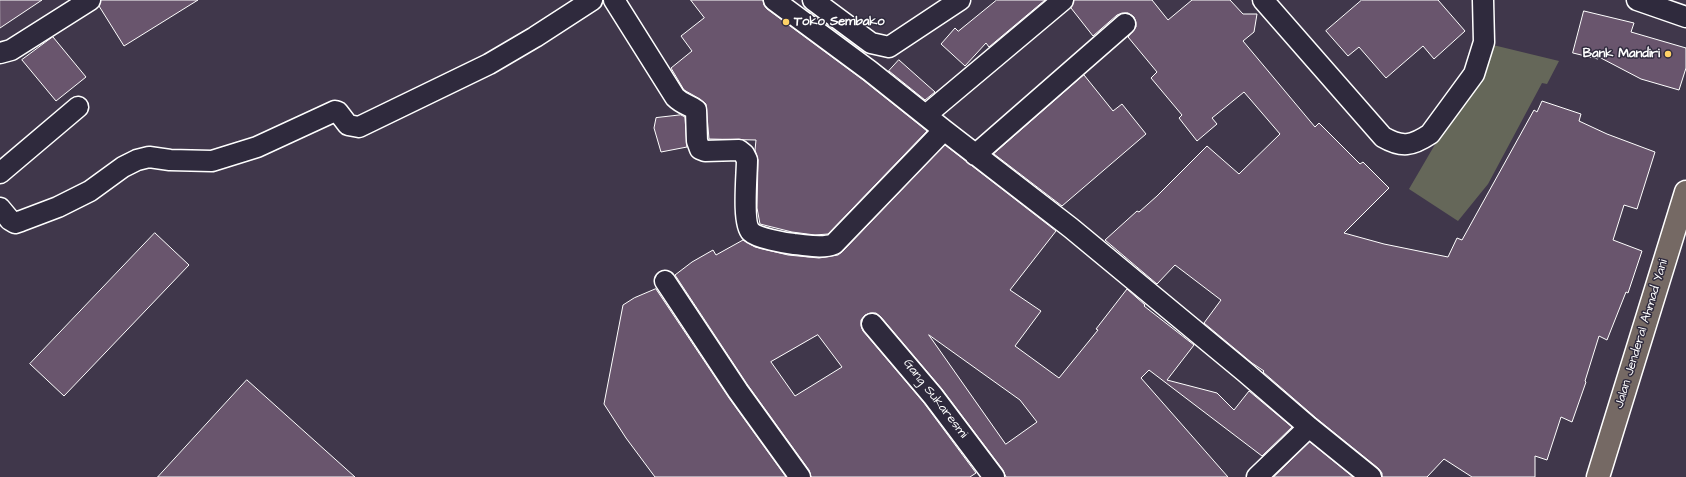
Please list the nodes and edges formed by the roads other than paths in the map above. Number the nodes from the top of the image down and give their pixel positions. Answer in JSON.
{"nodes":[{"id":1,"x":90,"y":0,"type":"edge"},
{"id":2,"x":592,"y":0,"type":"edge"},
{"id":3,"x":614,"y":0,"type":"edge"},
{"id":4,"x":774,"y":0,"type":"edge"},
{"id":5,"x":813,"y":0,"type":"edge"},
{"id":6,"x":960,"y":0,"type":"edge"},
{"id":7,"x":1063,"y":0,"type":"edge"},
{"id":8,"x":1263,"y":0,"type":"edge"},
{"id":9,"x":1483,"y":0,"type":"edge"},
{"id":10,"x":1637,"y":0,"type":"edge"},
{"id":11,"x":1686,"y":17,"type":"edge"},
{"id":12,"x":1125,"y":24,"type":"dead end"},
{"id":13,"x":0,"y":54,"type":"edge"},
{"id":14,"x":78,"y":107,"type":"dead end"},
{"id":15,"x":926,"y":115,"type":"junction"},
{"id":16,"x":944,"y":130,"type":"junction"},
{"id":17,"x":975,"y":154,"type":"junction"},
{"id":18,"x":0,"y":173,"type":"edge"},
{"id":19,"x":1686,"y":192,"type":"edge"},
{"id":20,"x":0,"y":208,"type":"edge"},
{"id":21,"x":665,"y":280,"type":"dead end"},
{"id":22,"x":872,"y":324,"type":"dead end"},
{"id":23,"x":1309,"y":427,"type":"junction"},
{"id":24,"x":800,"y":477,"type":"edge"},
{"id":25,"x":994,"y":477,"type":"edge"},
{"id":26,"x":1258,"y":477,"type":"edge"},
{"id":27,"x":1371,"y":477,"type":"edge"},
{"id":28,"x":1598,"y":477,"type":"edge"}],
"edges":[{"from":1,"to":13,"type":"street"},
{"from":2,"to":20,"type":"street"},
{"from":3,"to":16,"type":"street"},
{"from":4,"to":15,"type":"street"},
{"from":5,"to":6,"type":"street"},
{"from":7,"to":15,"type":"street"},
{"from":8,"to":9,"type":"street"},
{"from":10,"to":11,"type":"street"},
{"from":12,"to":17,"type":"street"},
{"from":14,"to":18,"type":"street"},
{"from":15,"to":16,"type":"street"},
{"from":16,"to":17,"type":"street"},
{"from":17,"to":23,"type":"street"},
{"from":19,"to":28,"type":"main road","name":"Jalan Jenderal Ahmad Yani"},
{"from":21,"to":24,"type":"street"},
{"from":22,"to":25,"type":"street","name":"Gang Sukaresmi"},
{"from":23,"to":26,"type":"street"},
{"from":23,"to":27,"type":"street"}]}
